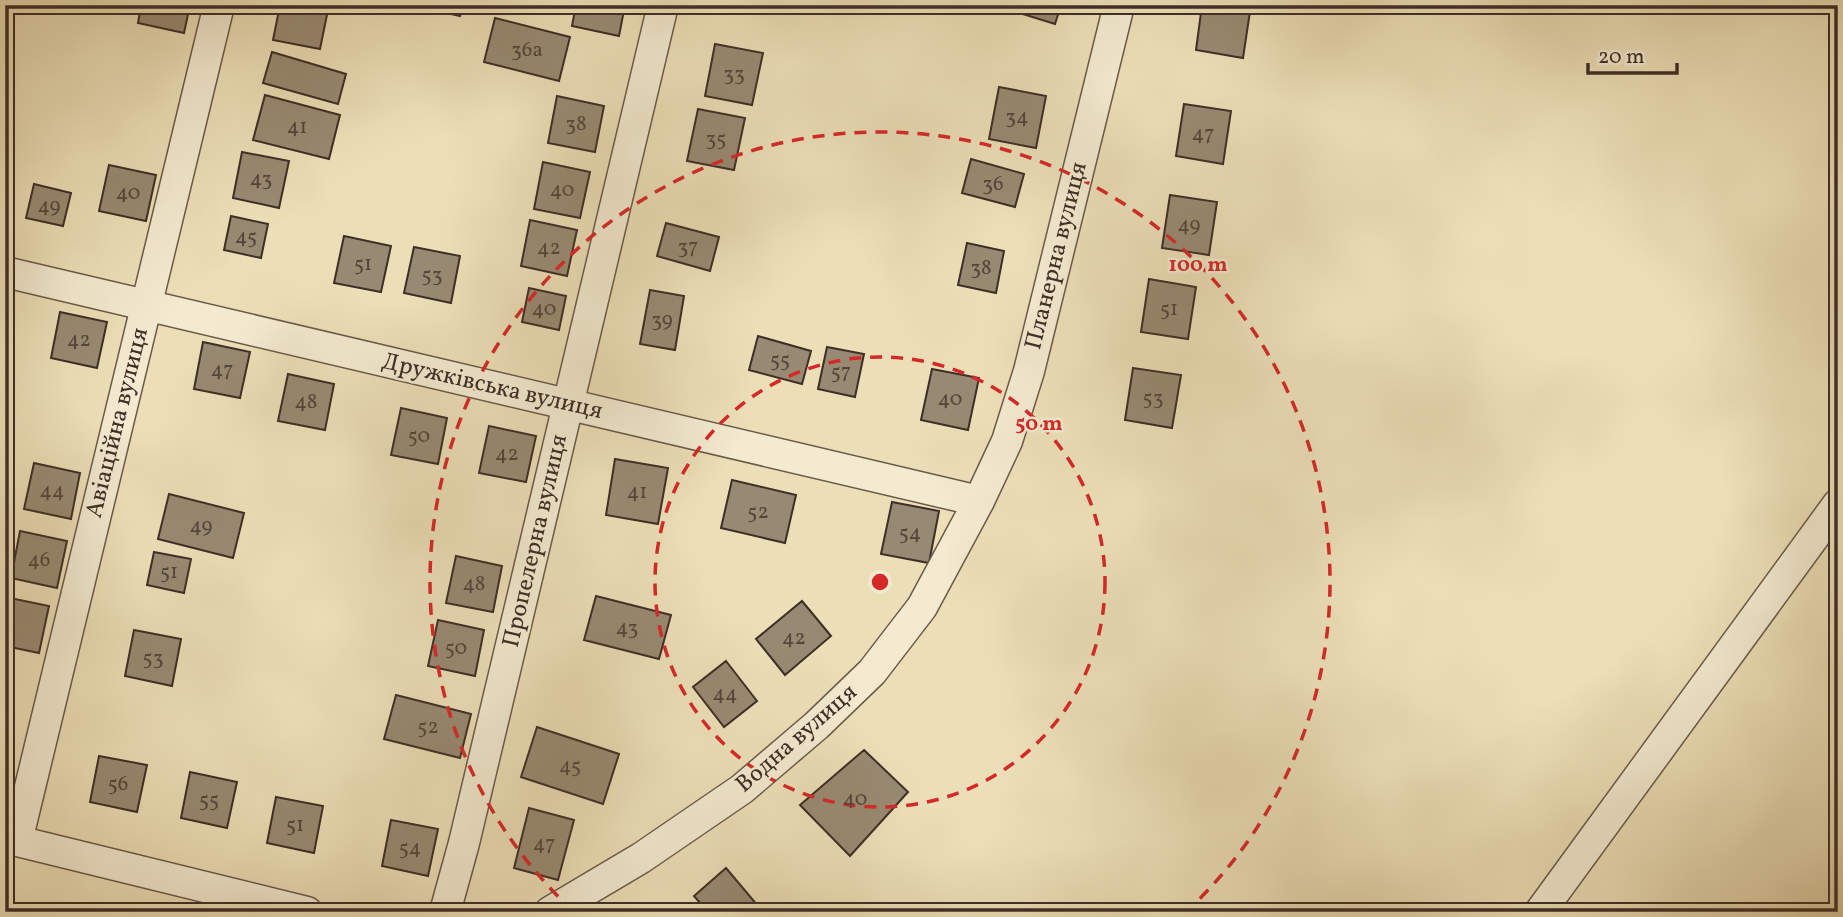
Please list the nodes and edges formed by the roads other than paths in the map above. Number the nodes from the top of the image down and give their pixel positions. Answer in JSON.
{"nodes":[{"id":1,"x":219,"y":5,"type":"edge"},
{"id":2,"x":663,"y":5,"type":"edge"},
{"id":3,"x":1119,"y":5,"type":"edge"},
{"id":4,"x":5,"y":272,"type":"edge"},
{"id":5,"x":146,"y":306,"type":"junction"},
{"id":6,"x":569,"y":405,"type":"junction"},
{"id":7,"x":979,"y":501,"type":"junction"},
{"id":8,"x":1838,"y":504,"type":"edge"},
{"id":9,"x":11,"y":839,"type":"edge"},
{"id":10,"x":307,"y":912,"type":"edge"},
{"id":11,"x":444,"y":912,"type":"edge"},
{"id":12,"x":550,"y":912,"type":"edge"},
{"id":13,"x":1540,"y":912,"type":"edge"}],
"edges":[{"from":1,"to":5,"type":"street","name":"Авіаційна вулиця"},
{"from":2,"to":6,"type":"street","name":"Пропелерна вулиця"},
{"from":3,"to":7,"type":"street","name":"Планерна вулиця"},
{"from":4,"to":5,"type":"street","name":"Дружківська вулиця"},
{"from":5,"to":6,"type":"street","name":"Дружківська вулиця"},
{"from":5,"to":9,"type":"street","name":"Авіаційна вулиця"},
{"from":6,"to":7,"type":"street","name":"Дружківська вулиця"},
{"from":6,"to":11,"type":"street","name":"Пропелерна вулиця"},
{"from":7,"to":12,"type":"street","name":"Водна вулиця"},
{"from":8,"to":13,"type":"street"},
{"from":9,"to":10,"type":"street"}]}
